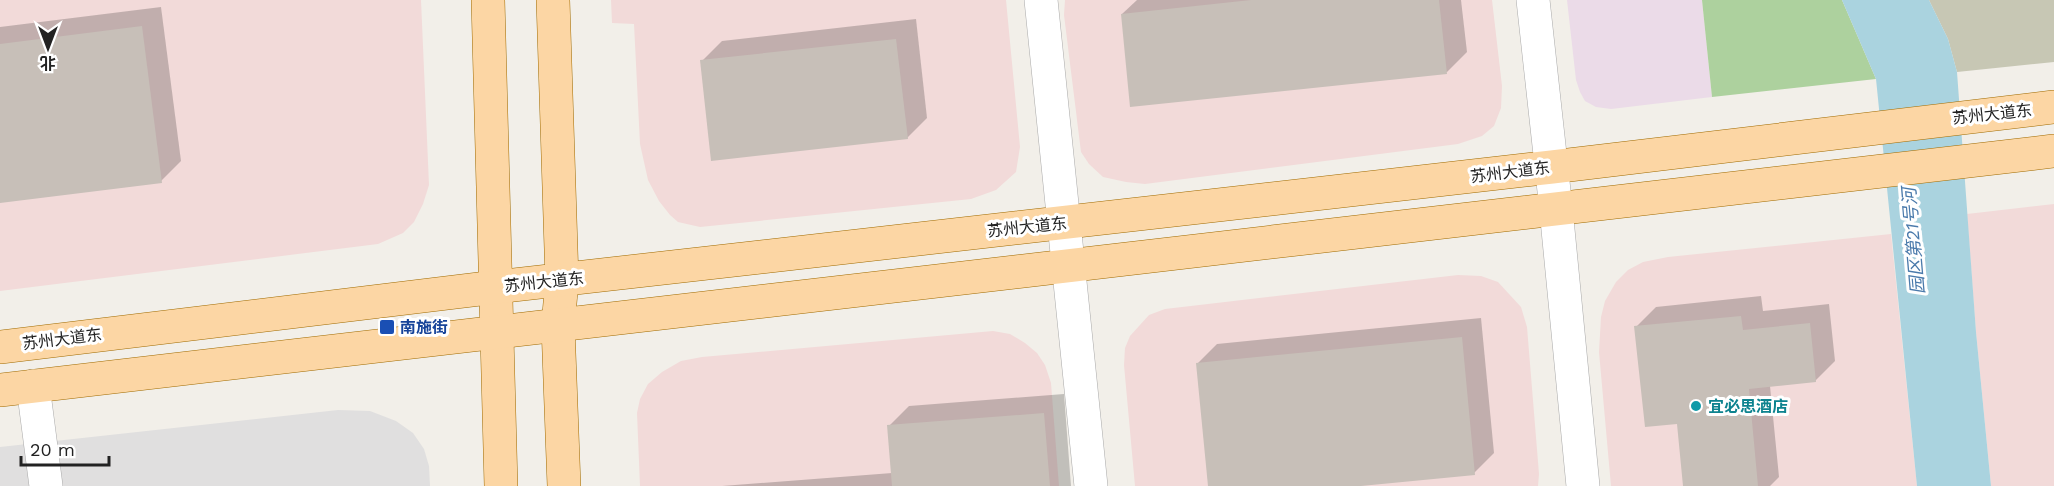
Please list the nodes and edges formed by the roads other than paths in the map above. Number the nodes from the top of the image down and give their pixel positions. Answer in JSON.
{"nodes":[{"id":1,"x":488,"y":0,"type":"edge"},
{"id":2,"x":553,"y":0,"type":"edge"},
{"id":3,"x":1041,"y":0,"type":"edge"},
{"id":4,"x":1533,"y":0,"type":"edge"},
{"id":5,"x":2054,"y":107,"type":"edge"},
{"id":6,"x":2054,"y":151,"type":"edge"},
{"id":7,"x":1552,"y":167,"type":"junction"},
{"id":8,"x":1556,"y":209,"type":"junction"},
{"id":9,"x":1064,"y":223,"type":"junction"},
{"id":10,"x":1069,"y":265,"type":"junction"},
{"id":11,"x":562,"y":280,"type":"junction"},
{"id":12,"x":496,"y":287,"type":"junction"},
{"id":13,"x":558,"y":326,"type":"junction"},
{"id":14,"x":498,"y":332,"type":"junction"},
{"id":15,"x":0,"y":347,"type":"edge"},
{"id":16,"x":33,"y":386,"type":"junction"},
{"id":17,"x":0,"y":390,"type":"edge"},
{"id":18,"x":46,"y":486,"type":"edge"},
{"id":19,"x":501,"y":486,"type":"edge"},
{"id":20,"x":564,"y":486,"type":"edge"},
{"id":21,"x":1091,"y":486,"type":"edge"},
{"id":22,"x":1583,"y":486,"type":"edge"}],
"edges":[{"from":1,"to":12,"type":"main road"},
{"from":2,"to":11,"type":"main road"},
{"from":3,"to":9,"type":"street"},
{"from":4,"to":7,"type":"street"},
{"from":5,"to":7,"type":"main road","name":"苏州大道东"},
{"from":6,"to":8,"type":"main road"},
{"from":7,"to":8,"type":"street"},
{"from":7,"to":9,"type":"main road","name":"苏州大道东"},
{"from":8,"to":10,"type":"main road"},
{"from":8,"to":22,"type":"street"},
{"from":9,"to":10,"type":"street"},
{"from":9,"to":11,"type":"main road","name":"苏州大道东"},
{"from":10,"to":13,"type":"main road"},
{"from":10,"to":21,"type":"street"},
{"from":11,"to":12,"type":"main road","name":"苏州大道东"},
{"from":11,"to":13,"type":"main road"},
{"from":12,"to":14,"type":"main road"},
{"from":12,"to":15,"type":"main road","name":"苏州大道东"},
{"from":13,"to":14,"type":"main road"},
{"from":13,"to":20,"type":"main road"},
{"from":14,"to":16,"type":"main road"},
{"from":14,"to":19,"type":"main road"},
{"from":16,"to":17,"type":"main road"},
{"from":16,"to":18,"type":"street"}]}
